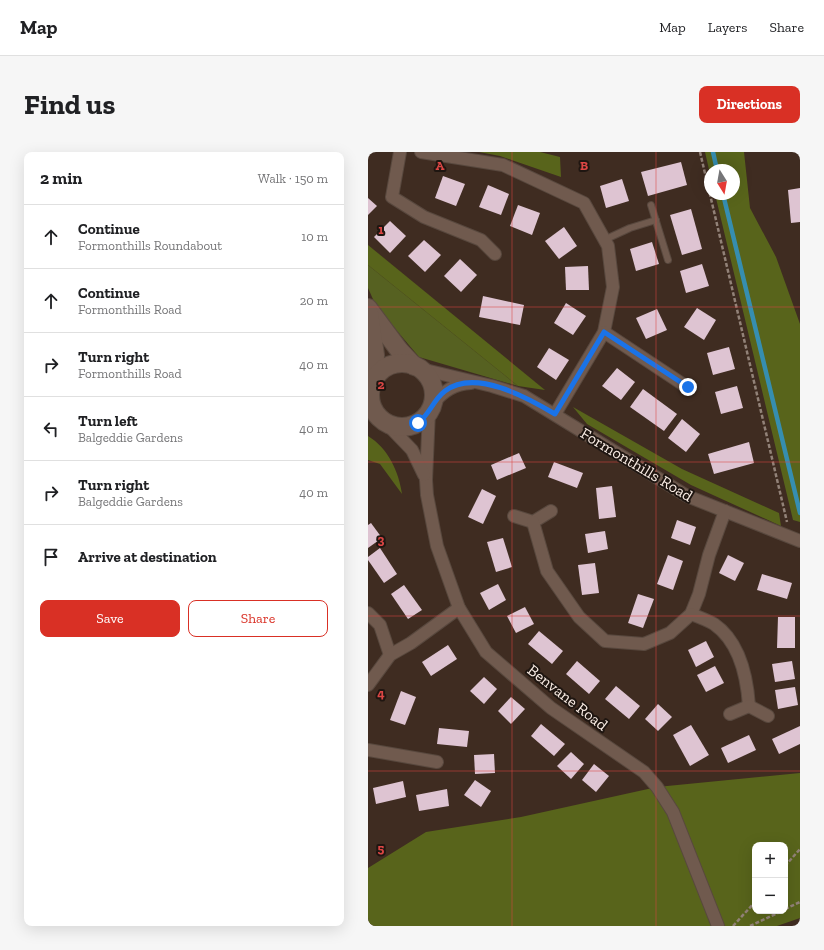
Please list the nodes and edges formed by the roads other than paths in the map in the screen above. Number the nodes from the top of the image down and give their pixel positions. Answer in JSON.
{"nodes":[{"id":1,"x":400,"y":152,"type":"edge"},
{"id":2,"x":421,"y":152,"type":"edge"},
{"id":3,"x":651,"y":205,"type":"dead end"},
{"id":4,"x":656,"y":220,"type":"junction"},
{"id":5,"x":604,"y":240,"type":"junction"},
{"id":6,"x":495,"y":254,"type":"dead end"},
{"id":7,"x":668,"y":260,"type":"dead end"},
{"id":8,"x":368,"y":308,"type":"edge"},
{"id":9,"x":604,"y":332,"type":"junction"},
{"id":10,"x":418,"y":368,"type":"junction"},
{"id":11,"x":476,"y":383,"type":"junction"},
{"id":12,"x":371,"y":385,"type":"edge"},
{"id":13,"x":688,"y":387,"type":"dead end"},
{"id":14,"x":431,"y":407,"type":"junction"},
{"id":15,"x":555,"y":414,"type":"junction"},
{"id":16,"x":379,"y":421,"type":"edge"},
{"id":17,"x":426,"y":480,"type":"junction"},
{"id":18,"x":551,"y":511,"type":"dead end"},
{"id":19,"x":724,"y":511,"type":"junction"},
{"id":20,"x":514,"y":516,"type":"dead end"},
{"id":21,"x":533,"y":522,"type":"junction"},
{"id":22,"x":795,"y":539,"type":"edge"},
{"id":23,"x":459,"y":608,"type":"junction"},
{"id":24,"x":368,"y":613,"type":"edge"},
{"id":25,"x":692,"y":614,"type":"junction"},
{"id":26,"x":390,"y":655,"type":"junction"},
{"id":27,"x":368,"y":685,"type":"edge"},
{"id":28,"x":749,"y":706,"type":"junction"},
{"id":29,"x":730,"y":714,"type":"dead end"},
{"id":30,"x":768,"y":716,"type":"dead end"},
{"id":31,"x":368,"y":750,"type":"edge"},
{"id":32,"x":437,"y":762,"type":"dead end"},
{"id":33,"x":718,"y":926,"type":"edge"}],
"edges":[{"from":1,"to":6,"type":"street"},
{"from":2,"to":5,"type":"street"},
{"from":3,"to":4,"type":"lane"},
{"from":4,"to":5,"type":"lane"},
{"from":4,"to":7,"type":"lane"},
{"from":5,"to":9,"type":"street"},
{"from":8,"to":10,"type":"street"},
{"from":8,"to":12,"type":"street"},
{"from":9,"to":13,"type":"street"},
{"from":9,"to":15,"type":"street"},
{"from":10,"to":11,"type":"street","name":"Formonthills Road"},
{"from":10,"to":12,"type":"street"},
{"from":10,"to":14,"type":"street"},
{"from":11,"to":14,"type":"street","name":"Formonthills Road"},
{"from":11,"to":15,"type":"street","name":"Formonthills Road"},
{"from":12,"to":16,"type":"street"},
{"from":14,"to":16,"type":"street"},
{"from":14,"to":17,"type":"street","name":"Benvane Road"},
{"from":15,"to":19,"type":"street","name":"Formonthills Road"},
{"from":16,"to":17,"type":"street","name":"Benvane Road"},
{"from":17,"to":23,"type":"street","name":"Benvane Road"},
{"from":18,"to":21,"type":"street"},
{"from":19,"to":22,"type":"street","name":"Formonthills Road"},
{"from":19,"to":25,"type":"street"},
{"from":20,"to":21,"type":"street"},
{"from":21,"to":25,"type":"street"},
{"from":23,"to":26,"type":"street"},
{"from":23,"to":33,"type":"street","name":"Benvane Road"},
{"from":24,"to":26,"type":"street"},
{"from":25,"to":28,"type":"street"},
{"from":26,"to":27,"type":"street"},
{"from":28,"to":29,"type":"street"},
{"from":28,"to":30,"type":"street"},
{"from":31,"to":32,"type":"street"}]}
